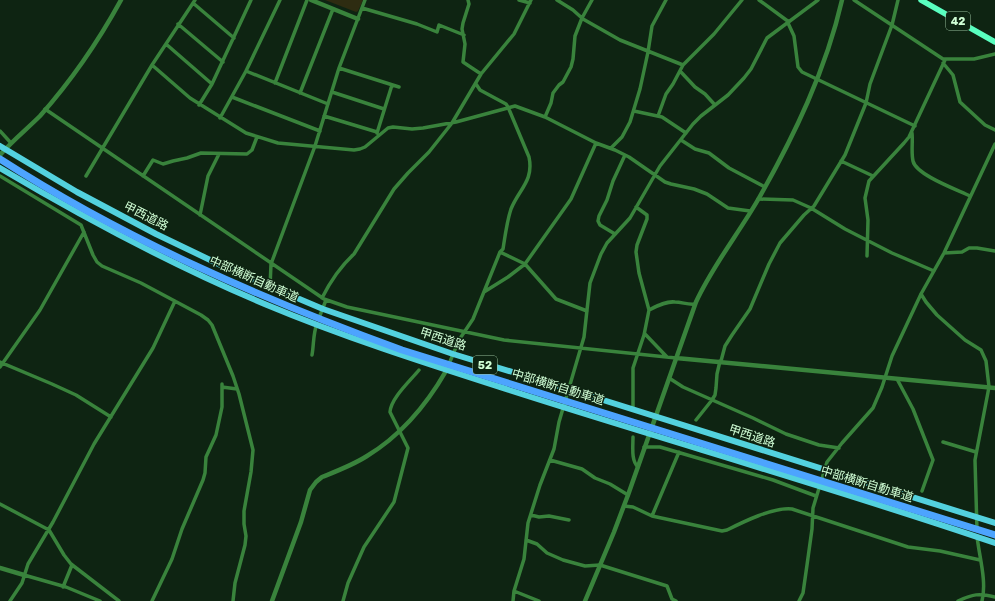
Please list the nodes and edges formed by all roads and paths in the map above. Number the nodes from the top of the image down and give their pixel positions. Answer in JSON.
{"nodes":[{"id":1,"x":122,"y":0,"type":"edge"},
{"id":2,"x":252,"y":0,"type":"edge"},
{"id":3,"x":307,"y":0,"type":"edge"},
{"id":4,"x":311,"y":0,"type":"edge"},
{"id":5,"x":365,"y":0,"type":"edge"},
{"id":6,"x":468,"y":0,"type":"edge"},
{"id":7,"x":519,"y":0,"type":"edge"},
{"id":8,"x":557,"y":0,"type":"edge"},
{"id":9,"x":592,"y":0,"type":"edge"},
{"id":10,"x":666,"y":0,"type":"edge"},
{"id":11,"x":742,"y":0,"type":"edge"},
{"id":12,"x":759,"y":0,"type":"edge"},
{"id":13,"x":818,"y":0,"type":"edge"},
{"id":14,"x":842,"y":0,"type":"edge"},
{"id":15,"x":854,"y":0,"type":"edge"},
{"id":16,"x":898,"y":0,"type":"edge"},
{"id":17,"x":921,"y":0,"type":"edge"},
{"id":18,"x":278,"y":1,"type":"edge"},
{"id":19,"x":194,"y":2,"type":"edge"},
{"id":20,"x":531,"y":2,"type":"edge"},
{"id":21,"x":362,"y":8,"type":"junction"},
{"id":22,"x":333,"y":9,"type":"junction"},
{"id":23,"x":582,"y":18,"type":"junction"},
{"id":24,"x":358,"y":19,"type":"junction"},
{"id":25,"x":789,"y":22,"type":"junction"},
{"id":26,"x":178,"y":24,"type":"junction"},
{"id":27,"x":892,"y":25,"type":"junction"},
{"id":28,"x":464,"y":35,"type":"junction"},
{"id":29,"x":234,"y":38,"type":"junction"},
{"id":30,"x":995,"y":42,"type":"edge"},
{"id":31,"x":166,"y":44,"type":"junction"},
{"id":32,"x":648,"y":52,"type":"junction"},
{"id":33,"x":995,"y":54,"type":"edge"},
{"id":34,"x":944,"y":61,"type":"junction"},
{"id":35,"x":223,"y":62,"type":"junction"},
{"id":36,"x":152,"y":65,"type":"junction"},
{"id":37,"x":682,"y":65,"type":"junction"},
{"id":38,"x":339,"y":68,"type":"junction"},
{"id":39,"x":246,"y":71,"type":"junction"},
{"id":40,"x":680,"y":71,"type":"junction"},
{"id":41,"x":481,"y":74,"type":"junction"},
{"id":42,"x":817,"y":79,"type":"junction"},
{"id":43,"x":275,"y":82,"type":"junction"},
{"id":44,"x":212,"y":84,"type":"junction"},
{"id":45,"x":392,"y":84,"type":"junction"},
{"id":46,"x":476,"y":84,"type":"junction"},
{"id":47,"x":399,"y":87,"type":"dead end"},
{"id":48,"x":332,"y":92,"type":"junction"},
{"id":49,"x":300,"y":93,"type":"junction"},
{"id":50,"x":232,"y":97,"type":"junction"},
{"id":51,"x":866,"y":103,"type":"junction"},
{"id":52,"x":328,"y":104,"type":"junction"},
{"id":53,"x":199,"y":105,"type":"junction"},
{"id":54,"x":715,"y":105,"type":"junction"},
{"id":55,"x":508,"y":107,"type":"junction"},
{"id":56,"x":384,"y":108,"type":"junction"},
{"id":57,"x":46,"y":109,"type":"junction"},
{"id":58,"x":634,"y":111,"type":"junction"},
{"id":59,"x":324,"y":116,"type":"junction"},
{"id":60,"x":658,"y":116,"type":"junction"},
{"id":61,"x":545,"y":117,"type":"junction"},
{"id":62,"x":220,"y":118,"type":"junction"},
{"id":63,"x":452,"y":123,"type":"junction"},
{"id":64,"x":915,"y":126,"type":"junction"},
{"id":65,"x":995,"y":130,"type":"edge"},
{"id":66,"x":0,"y":131,"type":"edge"},
{"id":67,"x":320,"y":131,"type":"junction"},
{"id":68,"x":912,"y":132,"type":"junction"},
{"id":69,"x":686,"y":133,"type":"junction"},
{"id":70,"x":378,"y":134,"type":"junction"},
{"id":71,"x":257,"y":137,"type":"junction"},
{"id":72,"x":680,"y":140,"type":"junction"},
{"id":73,"x":11,"y":143,"type":"junction"},
{"id":74,"x":596,"y":143,"type":"junction"},
{"id":75,"x":995,"y":144,"type":"edge"},
{"id":76,"x":315,"y":146,"type":"junction"},
{"id":77,"x":2,"y":148,"type":"edge"},
{"id":78,"x":102,"y":148,"type":"junction"},
{"id":79,"x":611,"y":148,"type":"junction"},
{"id":80,"x":219,"y":154,"type":"junction"},
{"id":81,"x":0,"y":155,"type":"edge"},
{"id":82,"x":625,"y":156,"type":"junction"},
{"id":83,"x":0,"y":159,"type":"edge"},
{"id":84,"x":841,"y":161,"type":"junction"},
{"id":85,"x":0,"y":163,"type":"edge"},
{"id":86,"x":0,"y":168,"type":"edge"},
{"id":87,"x":654,"y":174,"type":"junction"},
{"id":88,"x":0,"y":176,"type":"edge"},
{"id":89,"x":86,"y":176,"type":"dead end"},
{"id":90,"x":143,"y":176,"type":"junction"},
{"id":91,"x":873,"y":176,"type":"junction"},
{"id":92,"x":765,"y":187,"type":"junction"},
{"id":93,"x":970,"y":196,"type":"junction"},
{"id":94,"x":758,"y":199,"type":"junction"},
{"id":95,"x":636,"y":207,"type":"junction"},
{"id":96,"x":811,"y":208,"type":"junction"},
{"id":97,"x":750,"y":211,"type":"junction"},
{"id":98,"x":200,"y":215,"type":"junction"},
{"id":99,"x":84,"y":232,"type":"junction"},
{"id":100,"x":615,"y":234,"type":"junction"},
{"id":101,"x":867,"y":239,"type":"junction"},
{"id":102,"x":995,"y":251,"type":"edge"},
{"id":103,"x":500,"y":252,"type":"junction"},
{"id":104,"x":944,"y":253,"type":"junction"},
{"id":105,"x":867,"y":256,"type":"dead end"},
{"id":106,"x":272,"y":264,"type":"junction"},
{"id":107,"x":524,"y":264,"type":"junction"},
{"id":108,"x":934,"y":271,"type":"junction"},
{"id":109,"x":270,"y":287,"type":"junction"},
{"id":110,"x":484,"y":292,"type":"junction"},
{"id":111,"x":922,"y":294,"type":"junction"},
{"id":112,"x":324,"y":299,"type":"junction"},
{"id":113,"x":176,"y":301,"type":"junction"},
{"id":114,"x":695,"y":304,"type":"junction"},
{"id":115,"x":323,"y":309,"type":"junction"},
{"id":116,"x":649,"y":310,"type":"junction"},
{"id":117,"x":587,"y":311,"type":"junction"},
{"id":118,"x":316,"y":325,"type":"junction"},
{"id":119,"x":463,"y":332,"type":"junction"},
{"id":120,"x":645,"y":334,"type":"junction"},
{"id":121,"x":580,"y":348,"type":"junction"},
{"id":122,"x":453,"y":354,"type":"junction"},
{"id":123,"x":638,"y":354,"type":"junction"},
{"id":124,"x":312,"y":355,"type":"dead end"},
{"id":125,"x":667,"y":357,"type":"junction"},
{"id":126,"x":676,"y":358,"type":"junction"},
{"id":127,"x":720,"y":361,"type":"junction"},
{"id":128,"x":1,"y":363,"type":"edge"},
{"id":129,"x":0,"y":368,"type":"edge"},
{"id":130,"x":419,"y":370,"type":"dead end"},
{"id":131,"x":446,"y":371,"type":"junction"},
{"id":132,"x":669,"y":378,"type":"junction"},
{"id":133,"x":885,"y":378,"type":"junction"},
{"id":134,"x":897,"y":379,"type":"junction"},
{"id":135,"x":989,"y":388,"type":"junction"},
{"id":136,"x":995,"y":388,"type":"edge"},
{"id":137,"x":237,"y":389,"type":"junction"},
{"id":138,"x":568,"y":389,"type":"junction"},
{"id":139,"x":712,"y":400,"type":"junction"},
{"id":140,"x":563,"y":408,"type":"junction"},
{"id":141,"x":633,"y":410,"type":"junction"},
{"id":142,"x":111,"y":417,"type":"junction"},
{"id":143,"x":655,"y":417,"type":"junction"},
{"id":144,"x":696,"y":420,"type":"dead end"},
{"id":145,"x":399,"y":431,"type":"junction"},
{"id":146,"x":649,"y":435,"type":"junction"},
{"id":147,"x":633,"y":438,"type":"dead end"},
{"id":148,"x":943,"y":442,"type":"dead end"},
{"id":149,"x":644,"y":447,"type":"junction"},
{"id":150,"x":838,"y":448,"type":"junction"},
{"id":151,"x":679,"y":452,"type":"junction"},
{"id":152,"x":976,"y":452,"type":"junction"},
{"id":153,"x":550,"y":460,"type":"junction"},
{"id":154,"x":638,"y":467,"type":"junction"},
{"id":155,"x":824,"y":470,"type":"junction"},
{"id":156,"x":820,"y":486,"type":"junction"},
{"id":157,"x":922,"y":491,"type":"dead end"},
{"id":158,"x":628,"y":495,"type":"junction"},
{"id":159,"x":816,"y":496,"type":"junction"},
{"id":160,"x":0,"y":504,"type":"edge"},
{"id":161,"x":624,"y":506,"type":"junction"},
{"id":162,"x":531,"y":515,"type":"junction"},
{"id":163,"x":652,"y":516,"type":"junction"},
{"id":164,"x":812,"y":516,"type":"junction"},
{"id":165,"x":976,"y":517,"type":"junction"},
{"id":166,"x":569,"y":520,"type":"dead end"},
{"id":167,"x":995,"y":523,"type":"edge"},
{"id":168,"x":49,"y":530,"type":"junction"},
{"id":169,"x":995,"y":535,"type":"edge"},
{"id":170,"x":977,"y":537,"type":"junction"},
{"id":171,"x":995,"y":539,"type":"edge"},
{"id":172,"x":526,"y":540,"type":"junction"},
{"id":173,"x":995,"y":543,"type":"edge"},
{"id":174,"x":980,"y":560,"type":"junction"},
{"id":175,"x":72,"y":565,"type":"junction"},
{"id":176,"x":600,"y":565,"type":"junction"},
{"id":177,"x":0,"y":568,"type":"edge"},
{"id":178,"x":24,"y":575,"type":"junction"},
{"id":179,"x":63,"y":587,"type":"junction"},
{"id":180,"x":514,"y":591,"type":"junction"},
{"id":181,"x":984,"y":594,"type":"junction"},
{"id":182,"x":995,"y":597,"type":"edge"},
{"id":183,"x":10,"y":601,"type":"edge"},
{"id":184,"x":100,"y":601,"type":"edge"},
{"id":185,"x":119,"y":601,"type":"edge"},
{"id":186,"x":152,"y":601,"type":"edge"},
{"id":187,"x":233,"y":601,"type":"edge"},
{"id":188,"x":272,"y":601,"type":"edge"},
{"id":189,"x":343,"y":601,"type":"edge"},
{"id":190,"x":513,"y":601,"type":"edge"},
{"id":191,"x":539,"y":601,"type":"edge"},
{"id":192,"x":585,"y":601,"type":"edge"},
{"id":193,"x":676,"y":601,"type":"edge"},
{"id":194,"x":799,"y":601,"type":"edge"},
{"id":195,"x":958,"y":601,"type":"edge"},
{"id":196,"x":982,"y":601,"type":"edge"}],
"edges":[{"from":1,"to":57,"type":"street"},
{"from":2,"to":29,"type":"street"},
{"from":3,"to":43,"type":"street"},
{"from":4,"to":22,"type":"street"},
{"from":5,"to":21,"type":"street"},
{"from":6,"to":28,"type":"street"},
{"from":7,"to":20,"type":"street"},
{"from":8,"to":23,"type":"street"},
{"from":9,"to":23,"type":"street"},
{"from":10,"to":32,"type":"street"},
{"from":11,"to":37,"type":"street"},
{"from":12,"to":25,"type":"street"},
{"from":13,"to":25,"type":"street"},
{"from":14,"to":42,"type":"street"},
{"from":15,"to":27,"type":"street"},
{"from":16,"to":27,"type":"street"},
{"from":17,"to":30,"type":"main road","number":"42"},
{"from":18,"to":39,"type":"street"},
{"from":19,"to":26,"type":"street"},
{"from":19,"to":29,"type":"street"},
{"from":20,"to":41,"type":"street"},
{"from":21,"to":24,"type":"street"},
{"from":21,"to":28,"type":"street"},
{"from":22,"to":24,"type":"street"},
{"from":22,"to":49,"type":"street"},
{"from":23,"to":32,"type":"street"},
{"from":23,"to":61,"type":"street"},
{"from":24,"to":38,"type":"street"},
{"from":25,"to":42,"type":"street"},
{"from":25,"to":54,"type":"street"},
{"from":26,"to":31,"type":"street"},
{"from":26,"to":35,"type":"street"},
{"from":27,"to":34,"type":"street"},
{"from":27,"to":51,"type":"street"},
{"from":28,"to":41,"type":"street"},
{"from":29,"to":35,"type":"street"},
{"from":31,"to":36,"type":"street"},
{"from":31,"to":44,"type":"street"},
{"from":32,"to":37,"type":"street"},
{"from":32,"to":58,"type":"street"},
{"from":33,"to":34,"type":"street"},
{"from":34,"to":64,"type":"street"},
{"from":34,"to":65,"type":"street"},
{"from":35,"to":44,"type":"street"},
{"from":36,"to":53,"type":"street"},
{"from":36,"to":78,"type":"street"},
{"from":37,"to":40,"type":"street"},
{"from":38,"to":45,"type":"street"},
{"from":38,"to":48,"type":"street"},
{"from":39,"to":43,"type":"street"},
{"from":39,"to":50,"type":"street"},
{"from":40,"to":54,"type":"street"},
{"from":40,"to":60,"type":"street"},
{"from":41,"to":46,"type":"street"},
{"from":42,"to":51,"type":"street"},
{"from":42,"to":92,"type":"street"},
{"from":43,"to":49,"type":"street"},
{"from":44,"to":53,"type":"street"},
{"from":45,"to":47,"type":"street"},
{"from":45,"to":56,"type":"street"},
{"from":46,"to":55,"type":"street"},
{"from":46,"to":63,"type":"street"},
{"from":48,"to":52,"type":"street"},
{"from":48,"to":56,"type":"street"},
{"from":49,"to":52,"type":"street"},
{"from":50,"to":62,"type":"street"},
{"from":50,"to":67,"type":"street"},
{"from":51,"to":64,"type":"street"},
{"from":51,"to":84,"type":"street"},
{"from":52,"to":59,"type":"street"},
{"from":53,"to":62,"type":"street"},
{"from":54,"to":69,"type":"street"},
{"from":55,"to":61,"type":"street"},
{"from":55,"to":63,"type":"street"},
{"from":55,"to":103,"type":"street"},
{"from":56,"to":70,"type":"street"},
{"from":57,"to":73,"type":"street"},
{"from":57,"to":78,"type":"street"},
{"from":58,"to":60,"type":"street"},
{"from":58,"to":79,"type":"street"},
{"from":59,"to":67,"type":"street"},
{"from":59,"to":70,"type":"street"},
{"from":60,"to":69,"type":"street"},
{"from":61,"to":74,"type":"street"},
{"from":62,"to":71,"type":"street"},
{"from":63,"to":70,"type":"street"},
{"from":63,"to":112,"type":"street"},
{"from":64,"to":68,"type":"street"},
{"from":66,"to":73,"type":"street"},
{"from":67,"to":76,"type":"street"},
{"from":68,"to":91,"type":"street"},
{"from":68,"to":93,"type":"street"},
{"from":69,"to":72,"type":"street"},
{"from":70,"to":76,"type":"street"},
{"from":71,"to":76,"type":"street"},
{"from":71,"to":80,"type":"street"},
{"from":72,"to":87,"type":"street"},
{"from":72,"to":92,"type":"street"},
{"from":73,"to":77,"type":"street"},
{"from":74,"to":79,"type":"street"},
{"from":74,"to":107,"type":"street"},
{"from":75,"to":93,"type":"street"},
{"from":76,"to":106,"type":"street"},
{"from":77,"to":81,"type":"street"},
{"from":77,"to":109,"type":"highway","name":"甲西道路","number":"52"},
{"from":78,"to":89,"type":"street"},
{"from":78,"to":90,"type":"street"},
{"from":79,"to":82,"type":"street"},
{"from":80,"to":90,"type":"street"},
{"from":80,"to":98,"type":"street"},
{"from":82,"to":87,"type":"street"},
{"from":82,"to":100,"type":"street"},
{"from":83,"to":169,"type":"highway","name":"中部横断自動車道","bridge":true},
{"from":84,"to":91,"type":"street"},
{"from":84,"to":96,"type":"street"},
{"from":85,"to":171,"type":"highway","name":"中部横断自動車道","bridge":true},
{"from":86,"to":118,"type":"highway","number":"52"},
{"from":87,"to":95,"type":"street"},
{"from":87,"to":97,"type":"street"},
{"from":88,"to":99,"type":"street"},
{"from":90,"to":98,"type":"street"},
{"from":91,"to":101,"type":"street"},
{"from":92,"to":94,"type":"street"},
{"from":93,"to":104,"type":"street"},
{"from":94,"to":96,"type":"street"},
{"from":94,"to":97,"type":"street"},
{"from":95,"to":100,"type":"street"},
{"from":95,"to":116,"type":"street"},
{"from":96,"to":101,"type":"street"},
{"from":96,"to":127,"type":"street"},
{"from":97,"to":114,"type":"street"},
{"from":98,"to":106,"type":"street"},
{"from":99,"to":113,"type":"street"},
{"from":99,"to":128,"type":"street"},
{"from":100,"to":117,"type":"street"},
{"from":101,"to":105,"type":"street"},
{"from":101,"to":108,"type":"street"},
{"from":102,"to":104,"type":"street"},
{"from":103,"to":107,"type":"street"},
{"from":103,"to":110,"type":"street"},
{"from":104,"to":108,"type":"street"},
{"from":106,"to":109,"type":"street"},
{"from":106,"to":112,"type":"street"},
{"from":107,"to":110,"type":"street"},
{"from":107,"to":117,"type":"street"},
{"from":108,"to":111,"type":"street"},
{"from":109,"to":115,"type":"highway","name":"甲西道路","number":"52"},
{"from":110,"to":119,"type":"street"},
{"from":111,"to":133,"type":"street"},
{"from":111,"to":135,"type":"street"},
{"from":112,"to":115,"type":"street"},
{"from":112,"to":119,"type":"street"},
{"from":113,"to":137,"type":"street"},
{"from":113,"to":142,"type":"street"},
{"from":114,"to":116,"type":"street"},
{"from":114,"to":126,"type":"street"},
{"from":115,"to":118,"type":"street"},
{"from":115,"to":122,"type":"highway","name":"甲西道路","number":"52"},
{"from":116,"to":120,"type":"street"},
{"from":117,"to":121,"type":"street"},
{"from":118,"to":124,"type":"street"},
{"from":118,"to":131,"type":"highway","number":"52"},
{"from":119,"to":121,"type":"street"},
{"from":119,"to":122,"type":"street"},
{"from":120,"to":123,"type":"street"},
{"from":120,"to":125,"type":"street"},
{"from":121,"to":123,"type":"street"},
{"from":121,"to":138,"type":"street"},
{"from":122,"to":131,"type":"street"},
{"from":122,"to":138,"type":"highway","name":"甲西道路","number":"52"},
{"from":123,"to":125,"type":"street"},
{"from":123,"to":141,"type":"street"},
{"from":125,"to":126,"type":"street"},
{"from":126,"to":127,"type":"street"},
{"from":126,"to":132,"type":"street"},
{"from":127,"to":133,"type":"street"},
{"from":127,"to":139,"type":"street"},
{"from":128,"to":129,"type":"street"},
{"from":128,"to":142,"type":"street"},
{"from":130,"to":145,"type":"street"},
{"from":131,"to":140,"type":"highway","number":"52"},
{"from":131,"to":145,"type":"street"},
{"from":132,"to":139,"type":"street"},
{"from":132,"to":143,"type":"street"},
{"from":133,"to":134,"type":"street"},
{"from":133,"to":150,"type":"street"},
{"from":134,"to":135,"type":"street"},
{"from":134,"to":157,"type":"street"},
{"from":135,"to":136,"type":"street"},
{"from":135,"to":152,"type":"street"},
{"from":137,"to":186,"type":"street"},
{"from":137,"to":187,"type":"street"},
{"from":138,"to":140,"type":"street"},
{"from":138,"to":141,"type":"highway","name":"甲西道路","number":"52"},
{"from":139,"to":144,"type":"street"},
{"from":139,"to":150,"type":"street"},
{"from":140,"to":146,"type":"highway","number":"52"},
{"from":140,"to":153,"type":"street"},
{"from":141,"to":143,"type":"highway","name":"甲西道路","number":"52"},
{"from":142,"to":168,"type":"street"},
{"from":143,"to":146,"type":"street"},
{"from":143,"to":155,"type":"highway","name":"甲西道路","number":"52"},
{"from":145,"to":188,"type":"street"},
{"from":145,"to":189,"type":"street"},
{"from":146,"to":149,"type":"street"},
{"from":146,"to":156,"type":"highway","number":"52"},
{"from":147,"to":154,"type":"street"},
{"from":148,"to":152,"type":"street"},
{"from":149,"to":151,"type":"street"},
{"from":149,"to":154,"type":"street"},
{"from":150,"to":155,"type":"street"},
{"from":151,"to":159,"type":"street"},
{"from":151,"to":163,"type":"street"},
{"from":152,"to":165,"type":"street"},
{"from":153,"to":158,"type":"street"},
{"from":153,"to":162,"type":"street"},
{"from":154,"to":158,"type":"street"},
{"from":155,"to":156,"type":"street"},
{"from":155,"to":165,"type":"highway","name":"甲西道路","number":"52"},
{"from":156,"to":159,"type":"street"},
{"from":156,"to":170,"type":"highway","number":"52"},
{"from":158,"to":161,"type":"street"},
{"from":159,"to":164,"type":"street"},
{"from":160,"to":168,"type":"street"},
{"from":161,"to":163,"type":"street"},
{"from":161,"to":176,"type":"street"},
{"from":162,"to":166,"type":"street"},
{"from":162,"to":172,"type":"street"},
{"from":163,"to":164,"type":"street"},
{"from":164,"to":174,"type":"street"},
{"from":164,"to":194,"type":"street"},
{"from":165,"to":167,"type":"highway","name":"甲西道路","number":"52"},
{"from":165,"to":170,"type":"street"},
{"from":168,"to":175,"type":"street"},
{"from":168,"to":178,"type":"street"},
{"from":170,"to":173,"type":"highway","number":"52"},
{"from":170,"to":174,"type":"street"},
{"from":172,"to":176,"type":"street"},
{"from":172,"to":180,"type":"street"},
{"from":174,"to":181,"type":"street"},
{"from":175,"to":179,"type":"street"},
{"from":175,"to":185,"type":"street"},
{"from":176,"to":192,"type":"street"},
{"from":176,"to":193,"type":"street"},
{"from":177,"to":178,"type":"street"},
{"from":178,"to":179,"type":"street"},
{"from":178,"to":183,"type":"street"},
{"from":179,"to":184,"type":"street"},
{"from":180,"to":190,"type":"street"},
{"from":180,"to":191,"type":"street"},
{"from":181,"to":182,"type":"street"},
{"from":181,"to":195,"type":"street"},
{"from":181,"to":196,"type":"street"}]}
